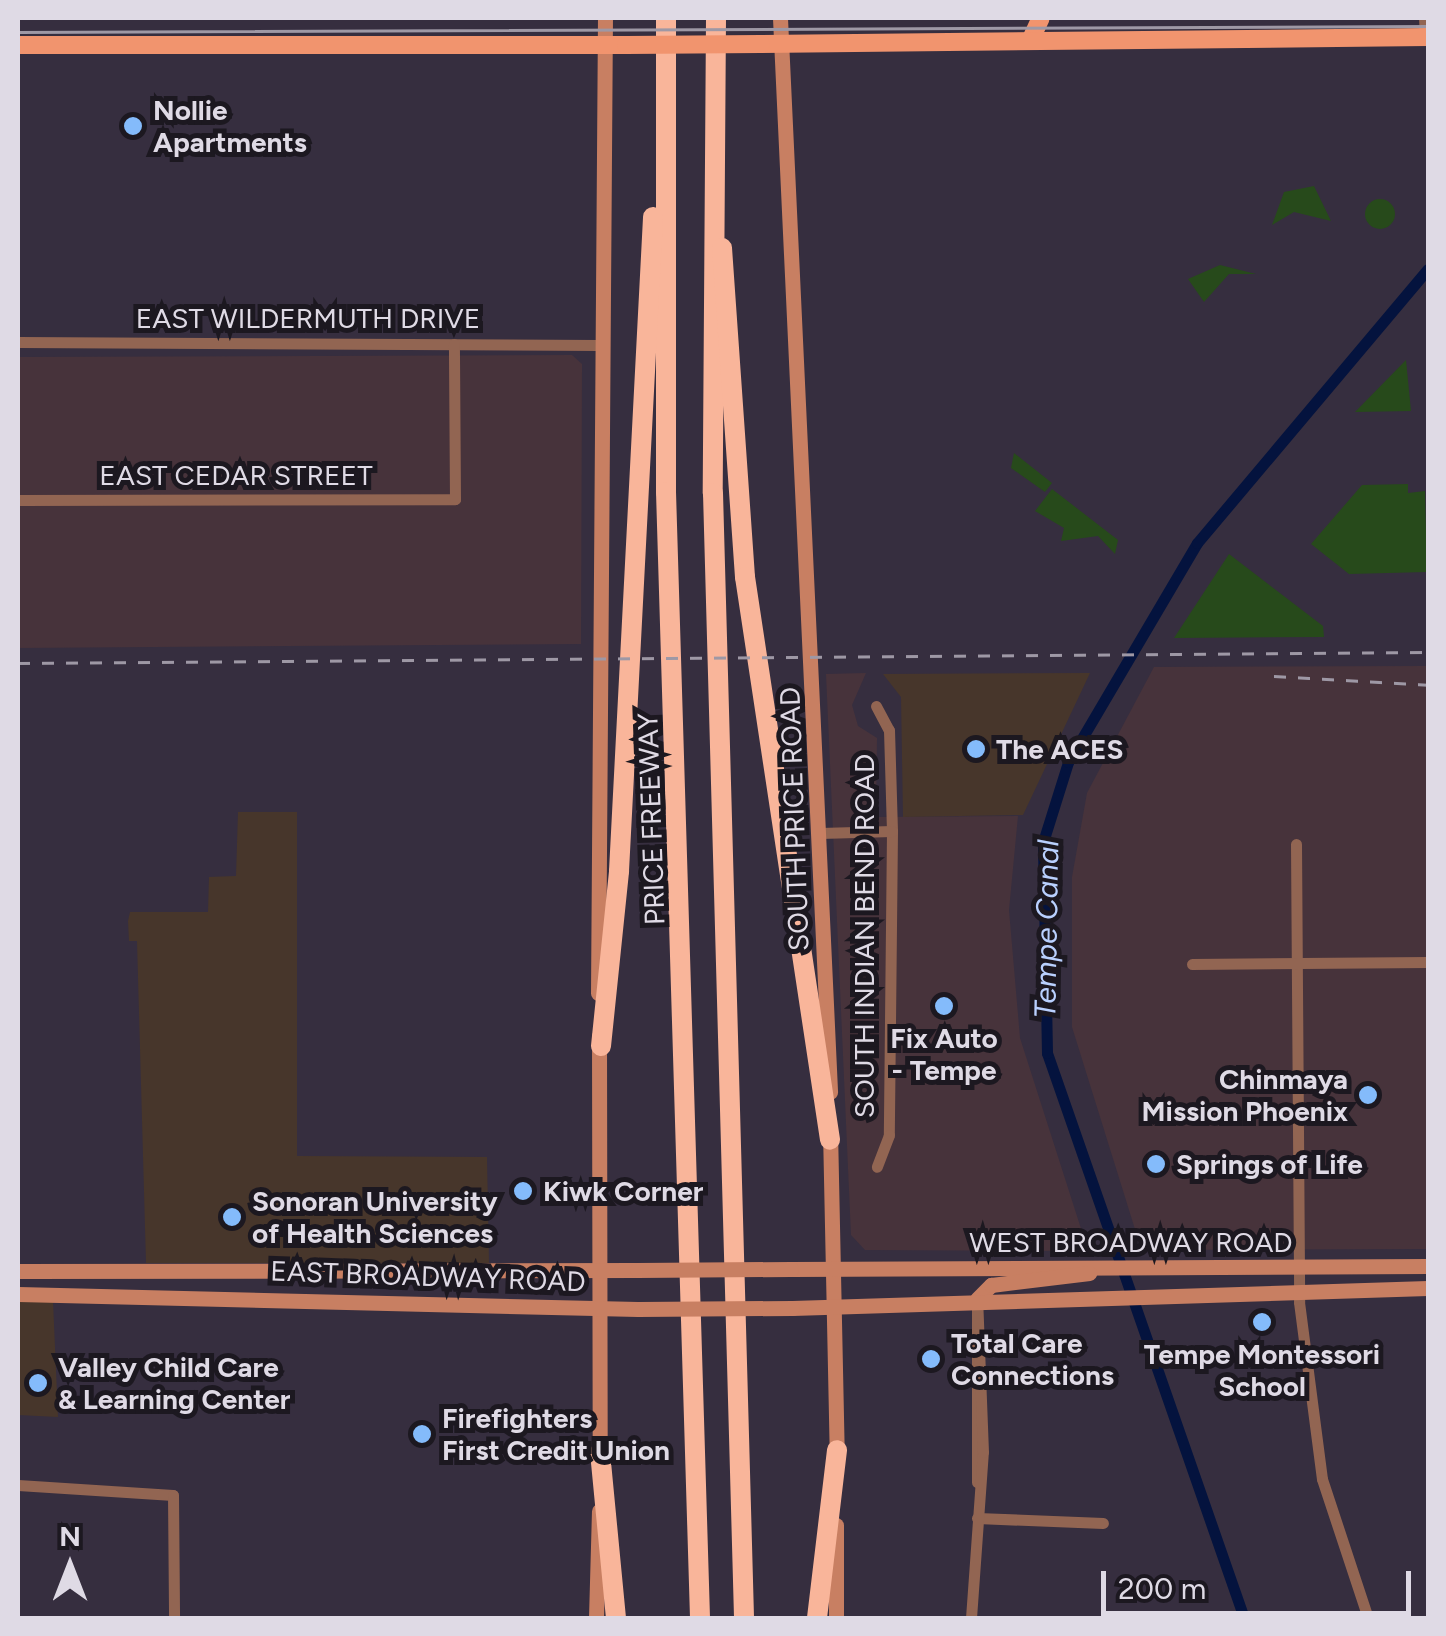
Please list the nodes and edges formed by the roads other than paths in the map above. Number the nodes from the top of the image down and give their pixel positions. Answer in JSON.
{"nodes":[{"id":1,"x":605,"y":18,"type":"edge"},
{"id":2,"x":666,"y":18,"type":"edge"},
{"id":3,"x":716,"y":18,"type":"edge"},
{"id":4,"x":780,"y":18,"type":"edge"},
{"id":5,"x":1041,"y":18,"type":"edge"},
{"id":6,"x":1426,"y":30,"type":"edge"},
{"id":7,"x":1031,"y":38,"type":"junction"},
{"id":8,"x":780,"y":44,"type":"junction"},
{"id":9,"x":18,"y":45,"type":"edge"},
{"id":10,"x":604,"y":45,"type":"junction"},
{"id":11,"x":663,"y":120,"type":"junction"},
{"id":12,"x":712,"y":202,"type":"junction"},
{"id":13,"x":18,"y":342,"type":"edge"},
{"id":14,"x":454,"y":344,"type":"junction"},
{"id":15,"x":599,"y":344,"type":"junction"},
{"id":16,"x":18,"y":500,"type":"edge"},
{"id":17,"x":876,"y":706,"type":"dead end"},
{"id":18,"x":892,"y":832,"type":"junction"},
{"id":19,"x":820,"y":833,"type":"junction"},
{"id":20,"x":1296,"y":844,"type":"dead end"},
{"id":21,"x":1428,"y":962,"type":"edge"},
{"id":22,"x":1192,"y":964,"type":"dead end"},
{"id":23,"x":1296,"y":964,"type":"junction"},
{"id":24,"x":601,"y":1046,"type":"junction"},
{"id":25,"x":830,"y":1140,"type":"junction"},
{"id":26,"x":877,"y":1167,"type":"dead end"},
{"id":27,"x":1101,"y":1266,"type":"junction"},
{"id":28,"x":1428,"y":1266,"type":"edge"},
{"id":29,"x":1298,"y":1267,"type":"junction"},
{"id":30,"x":834,"y":1268,"type":"junction"},
{"id":31,"x":598,"y":1270,"type":"junction"},
{"id":32,"x":18,"y":1271,"type":"edge"},
{"id":33,"x":157,"y":1272,"type":"junction"},
{"id":34,"x":310,"y":1272,"type":"junction"},
{"id":35,"x":1298,"y":1288,"type":"junction"},
{"id":36,"x":1428,"y":1288,"type":"edge"},
{"id":37,"x":18,"y":1294,"type":"edge"},
{"id":38,"x":157,"y":1294,"type":"junction"},
{"id":39,"x":310,"y":1294,"type":"junction"},
{"id":40,"x":976,"y":1299,"type":"junction"},
{"id":41,"x":836,"y":1307,"type":"junction"},
{"id":42,"x":598,"y":1308,"type":"junction"},
{"id":43,"x":970,"y":1382,"type":"junction"},
{"id":44,"x":982,"y":1399,"type":"junction"},
{"id":45,"x":836,"y":1450,"type":"junction"},
{"id":46,"x":600,"y":1452,"type":"junction"},
{"id":47,"x":977,"y":1482,"type":"junction"},
{"id":48,"x":18,"y":1485,"type":"edge"},
{"id":49,"x":977,"y":1518,"type":"junction"},
{"id":50,"x":1103,"y":1523,"type":"dead end"},
{"id":51,"x":174,"y":1618,"type":"edge"},
{"id":52,"x":596,"y":1618,"type":"edge"},
{"id":53,"x":616,"y":1618,"type":"edge"},
{"id":54,"x":700,"y":1618,"type":"edge"},
{"id":55,"x":744,"y":1618,"type":"edge"},
{"id":56,"x":816,"y":1618,"type":"edge"},
{"id":57,"x":836,"y":1618,"type":"edge"},
{"id":58,"x":971,"y":1618,"type":"edge"},
{"id":59,"x":1368,"y":1618,"type":"edge"}],
"edges":[{"from":1,"to":10,"type":"main road"},
{"from":2,"to":11,"type":"highway","name":"PRICE FREEWAY"},
{"from":3,"to":12,"type":"highway"},
{"from":4,"to":8,"type":"main road","name":"SOUTH PRICE ROAD"},
{"from":5,"to":7,"type":"main road"},
{"from":6,"to":7,"type":"main road"},
{"from":7,"to":8,"type":"main road"},
{"from":8,"to":10,"type":"main road","bridge":true},
{"from":8,"to":19,"type":"main road","name":"SOUTH PRICE ROAD"},
{"from":9,"to":10,"type":"main road"},
{"from":10,"to":15,"type":"main road"},
{"from":11,"to":24,"type":"highway"},
{"from":11,"to":54,"type":"highway","name":"PRICE FREEWAY"},
{"from":12,"to":25,"type":"highway"},
{"from":12,"to":55,"type":"highway"},
{"from":13,"to":14,"type":"street","name":"EAST WILDERMUTH DRIVE"},
{"from":14,"to":15,"type":"street","name":"EAST WILDERMUTH DRIVE"},
{"from":14,"to":16,"type":"street","name":"EAST CEDAR STREET"},
{"from":15,"to":24,"type":"main road"},
{"from":17,"to":18,"type":"street","name":"SOUTH INDIAN BEND ROAD"},
{"from":18,"to":19,"type":"street"},
{"from":18,"to":26,"type":"street","name":"SOUTH INDIAN BEND ROAD"},
{"from":19,"to":25,"type":"main road","name":"SOUTH PRICE ROAD"},
{"from":20,"to":23,"type":"street"},
{"from":21,"to":23,"type":"street"},
{"from":22,"to":23,"type":"street"},
{"from":23,"to":29,"type":"street"},
{"from":24,"to":31,"type":"main road"},
{"from":25,"to":30,"type":"main road","name":"SOUTH PRICE ROAD"},
{"from":27,"to":29,"type":"main road","name":"WEST BROADWAY ROAD"},
{"from":27,"to":30,"type":"main road","name":"WEST BROADWAY ROAD"},
{"from":27,"to":40,"type":"main road"},
{"from":28,"to":29,"type":"main road","name":"WEST BROADWAY ROAD"},
{"from":29,"to":35,"type":"street"},
{"from":30,"to":31,"type":"main road","name":"EAST BROADWAY ROAD","bridge":true},
{"from":30,"to":41,"type":"main road","name":"SOUTH PRICE ROAD"},
{"from":31,"to":34,"type":"main road","name":"EAST BROADWAY ROAD"},
{"from":31,"to":42,"type":"main road"},
{"from":32,"to":33,"type":"main road","name":"EAST BROADWAY ROAD"},
{"from":33,"to":34,"type":"main road","name":"EAST BROADWAY ROAD"},
{"from":33,"to":38,"type":"main road"},
{"from":34,"to":39,"type":"main road"},
{"from":35,"to":36,"type":"main road","name":"WEST BROADWAY ROAD"},
{"from":35,"to":40,"type":"main road","name":"WEST BROADWAY ROAD"},
{"from":35,"to":59,"type":"street"},
{"from":37,"to":38,"type":"main road","name":"EAST BROADWAY ROAD"},
{"from":38,"to":39,"type":"main road","name":"EAST BROADWAY ROAD"},
{"from":39,"to":42,"type":"main road","name":"EAST BROADWAY ROAD"},
{"from":40,"to":41,"type":"main road","name":"WEST BROADWAY ROAD"},
{"from":40,"to":43,"type":"street"},
{"from":40,"to":44,"type":"street"},
{"from":41,"to":42,"type":"main road","name":"EAST BROADWAY ROAD","bridge":true},
{"from":41,"to":45,"type":"main road","name":"SOUTH PRICE ROAD"},
{"from":42,"to":46,"type":"main road"},
{"from":43,"to":44,"type":"street"},
{"from":43,"to":47,"type":"street"},
{"from":44,"to":47,"type":"street"},
{"from":45,"to":56,"type":"highway"},
{"from":45,"to":57,"type":"main road","name":"SOUTH PRICE ROAD"},
{"from":46,"to":52,"type":"main road"},
{"from":46,"to":53,"type":"highway"},
{"from":47,"to":49,"type":"street"},
{"from":48,"to":51,"type":"street"},
{"from":49,"to":50,"type":"street"},
{"from":49,"to":58,"type":"street"}]}
